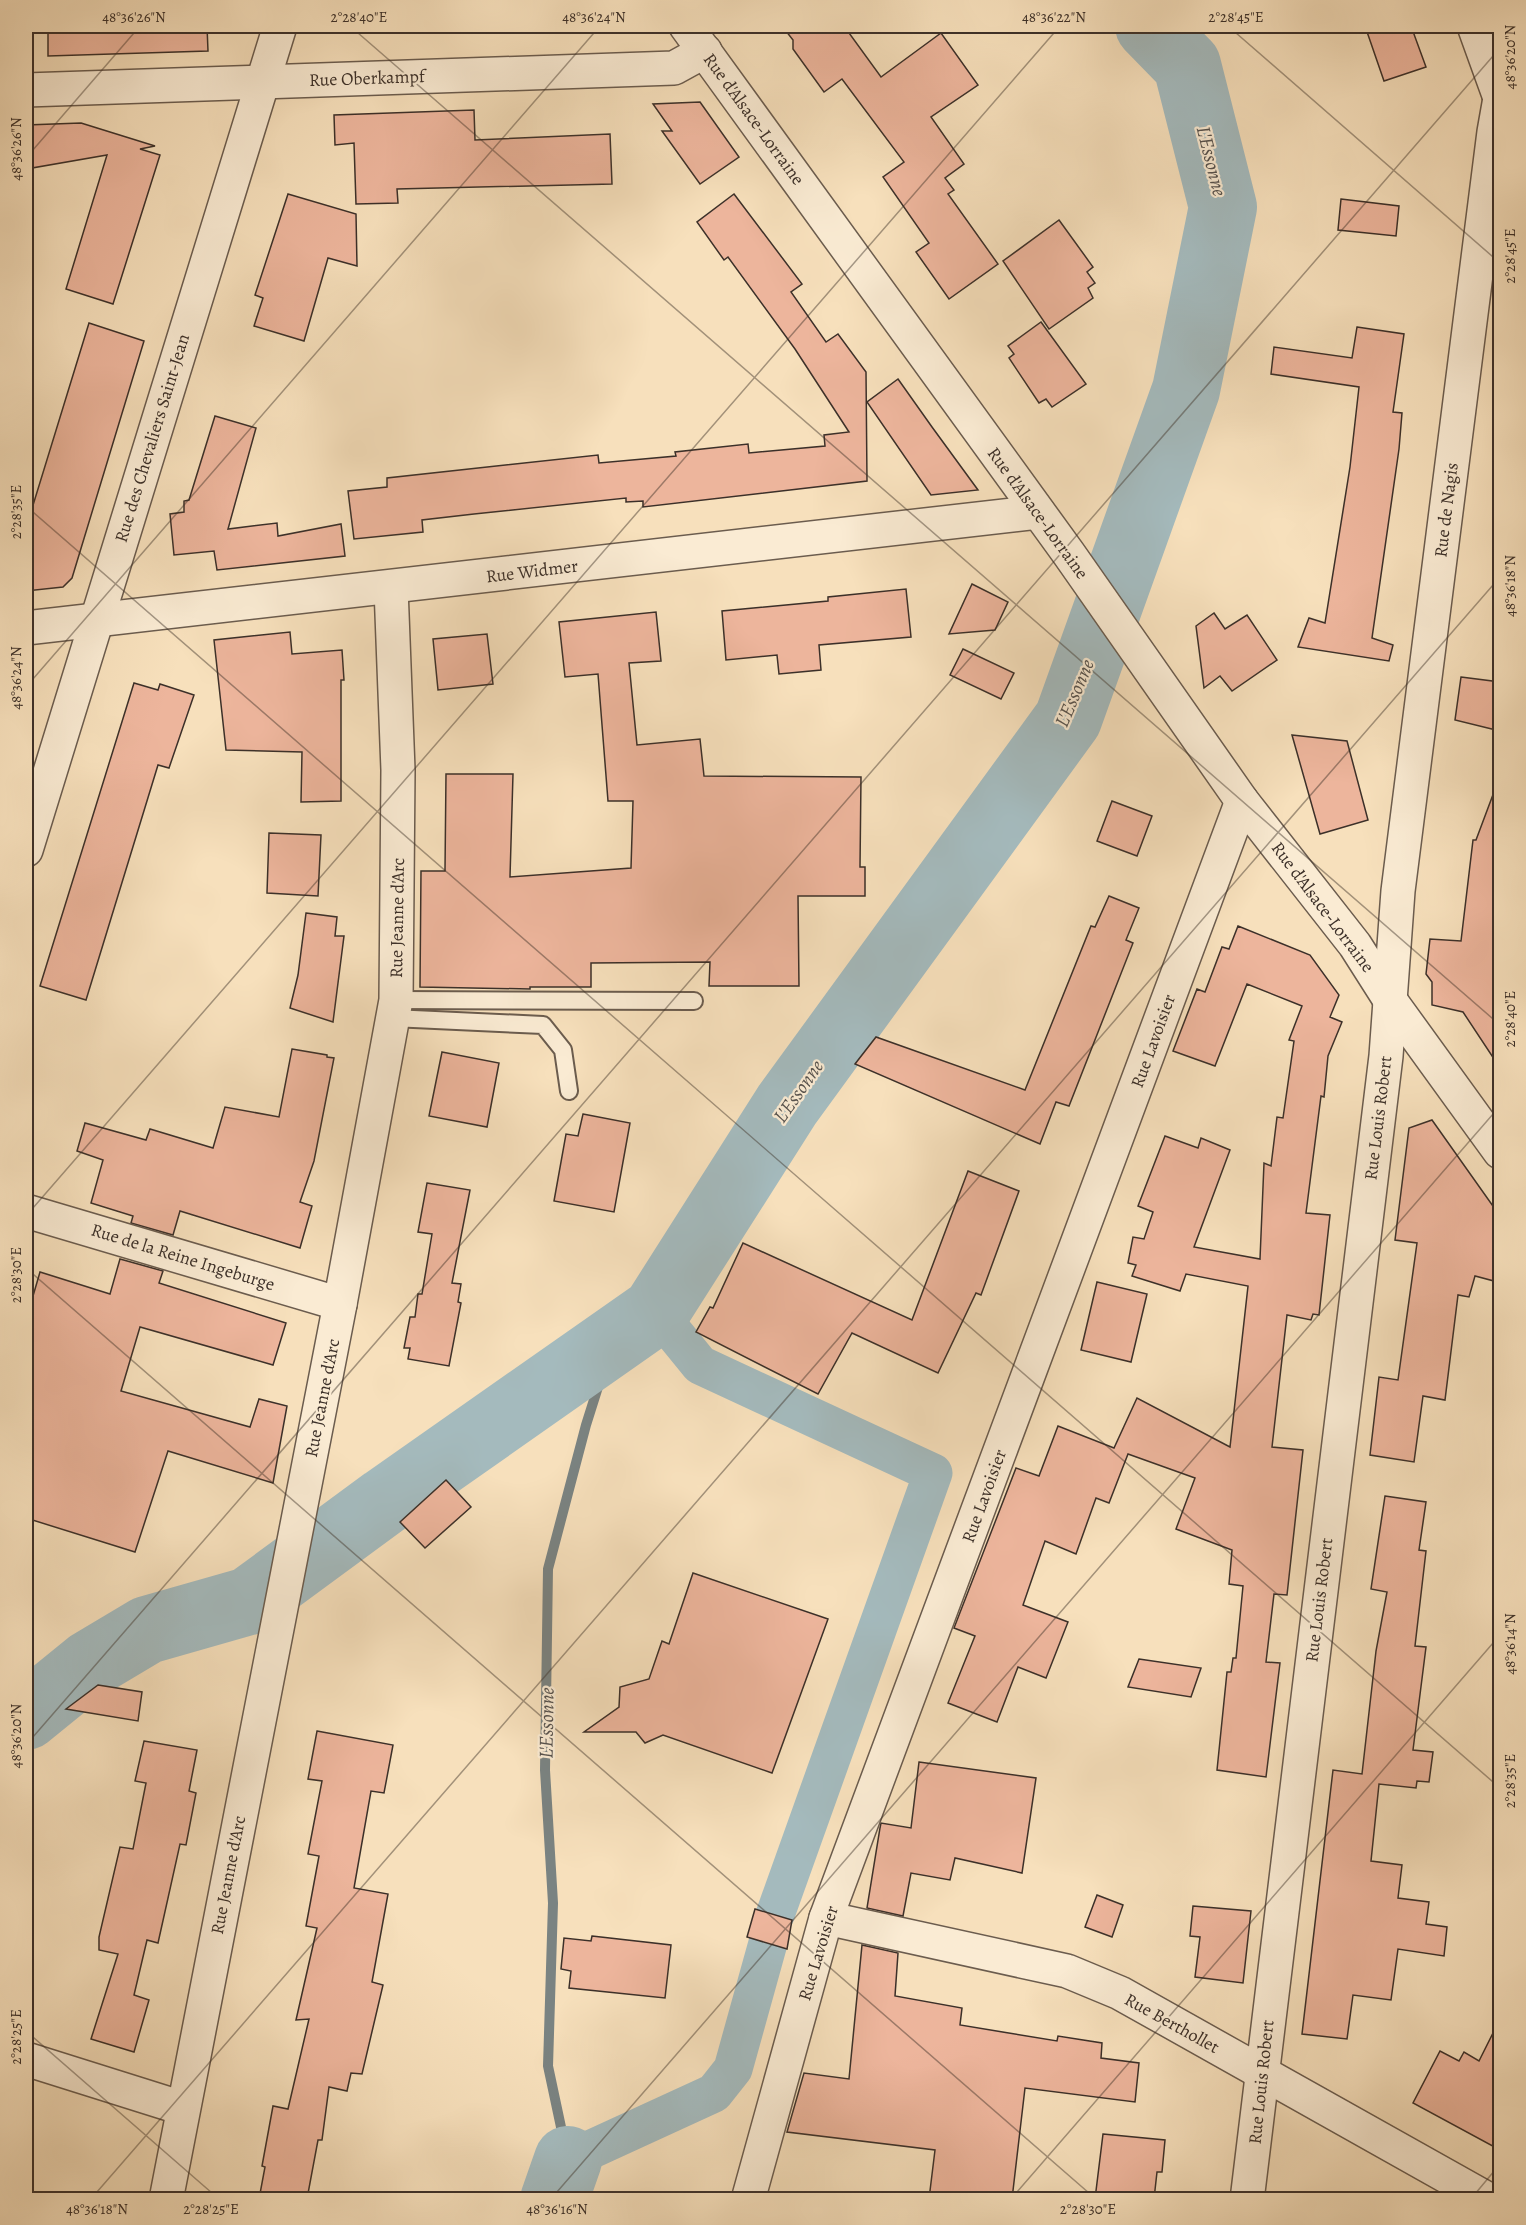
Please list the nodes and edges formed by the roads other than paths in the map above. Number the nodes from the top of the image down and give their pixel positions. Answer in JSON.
{"nodes":[{"id":1,"x":280,"y":26,"type":"edge"},
{"id":2,"x":1474,"y":26,"type":"edge"},
{"id":3,"x":696,"y":38,"type":"edge"},
{"id":4,"x":262,"y":81,"type":"junction"},
{"id":5,"x":26,"y":90,"type":"edge"},
{"id":6,"x":1500,"y":98,"type":"edge"},
{"id":7,"x":1038,"y":513,"type":"junction"},
{"id":8,"x":391,"y":588,"type":"junction"},
{"id":9,"x":96,"y":621,"type":"junction"},
{"id":10,"x":26,"y":628,"type":"edge"},
{"id":11,"x":1242,"y":801,"type":"junction"},
{"id":12,"x":26,"y":850,"type":"edge"},
{"id":13,"x":1390,"y":1000,"type":"junction"},
{"id":14,"x":694,"y":1001,"type":"dead end"},
{"id":15,"x":394,"y":1009,"type":"junction"},
{"id":16,"x":569,"y":1091,"type":"dead end"},
{"id":17,"x":1500,"y":1152,"type":"edge"},
{"id":18,"x":26,"y":1211,"type":"edge"},
{"id":19,"x":340,"y":1304,"type":"junction"},
{"id":20,"x":826,"y":1918,"type":"junction"},
{"id":21,"x":26,"y":2059,"type":"edge"},
{"id":22,"x":1261,"y":2073,"type":"junction"},
{"id":23,"x":182,"y":2108,"type":"junction"},
{"id":24,"x":166,"y":2199,"type":"edge"},
{"id":25,"x":747,"y":2199,"type":"edge"},
{"id":26,"x":1247,"y":2199,"type":"edge"},
{"id":27,"x":1489,"y":2199,"type":"edge"}],
"edges":[{"from":1,"to":4,"type":"street","name":"Rue des Chevaliers Saint-Jean"},
{"from":2,"to":6,"type":"street","name":"Rue de Nagis"},
{"from":3,"to":4,"type":"street","name":"Rue Oberkampf"},
{"from":3,"to":7,"type":"street","name":"Rue d'Alsace-Lorraine"},
{"from":4,"to":5,"type":"street","name":"Rue Oberkampf"},
{"from":4,"to":9,"type":"street","name":"Rue des Chevaliers Saint-Jean"},
{"from":6,"to":13,"type":"street","name":"Rue de Nagis"},
{"from":7,"to":8,"type":"street","name":"Rue Widmer"},
{"from":7,"to":11,"type":"street","name":"Rue d'Alsace-Lorraine"},
{"from":8,"to":9,"type":"street","name":"Rue Widmer"},
{"from":8,"to":15,"type":"street","name":"Rue Jeanne d'Arc"},
{"from":9,"to":10,"type":"street","name":"Rue Widmer"},
{"from":9,"to":12,"type":"street","name":"Rue des Chevaliers Saint-Jean"},
{"from":11,"to":13,"type":"street","name":"Rue d'Alsace-Lorraine"},
{"from":11,"to":20,"type":"street","name":"Rue Lavoisier"},
{"from":13,"to":17,"type":"street","name":"Rue d'Alsace-Lorraine"},
{"from":13,"to":22,"type":"street","name":"Rue Louis Robert"},
{"from":14,"to":15,"type":"lane"},
{"from":15,"to":16,"type":"lane"},
{"from":15,"to":19,"type":"street","name":"Rue Jeanne d'Arc"},
{"from":18,"to":19,"type":"street","name":"Rue de la Reine Ingeburge"},
{"from":19,"to":23,"type":"street","name":"Rue Jeanne d'Arc"},
{"from":20,"to":22,"type":"street","name":"Rue Berthollet"},
{"from":20,"to":25,"type":"street","name":"Rue Lavoisier"},
{"from":21,"to":23,"type":"street"},
{"from":22,"to":26,"type":"street","name":"Rue Louis Robert"},
{"from":22,"to":27,"type":"street","name":"Rue Berthollet"},
{"from":23,"to":24,"type":"street","name":"Rue Jeanne d'Arc"}]}
